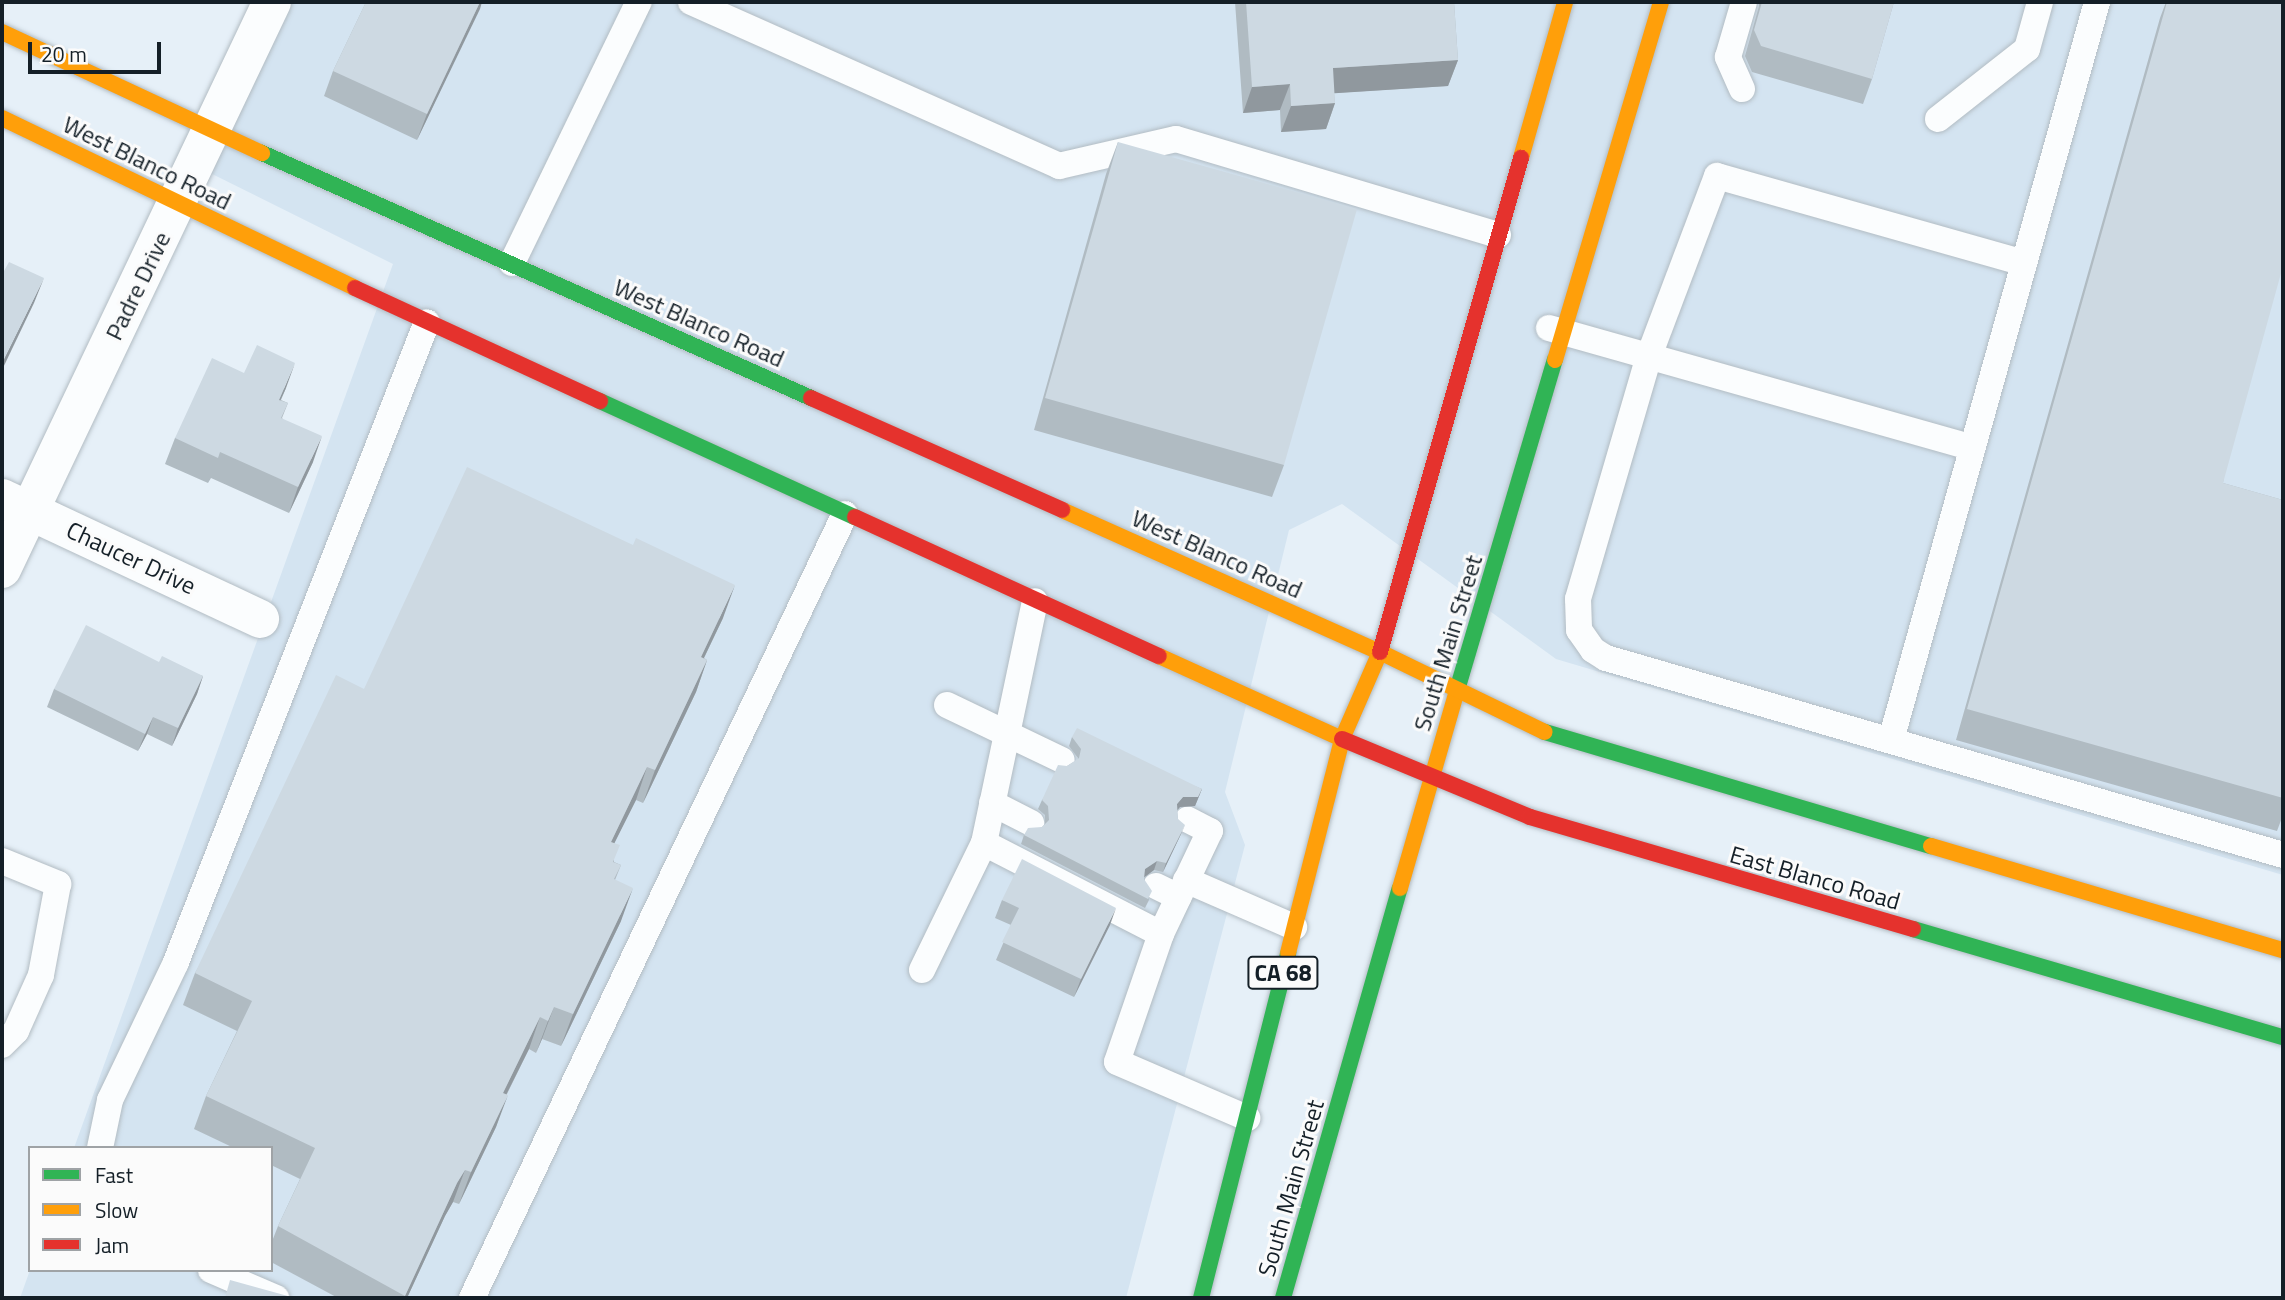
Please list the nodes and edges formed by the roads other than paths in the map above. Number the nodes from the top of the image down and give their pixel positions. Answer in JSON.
{"nodes":[{"id":1,"x":272,"y":2,"type":"edge"},
{"id":2,"x":639,"y":2,"type":"edge"},
{"id":3,"x":691,"y":2,"type":"edge"},
{"id":4,"x":1564,"y":2,"type":"edge"},
{"id":5,"x":1661,"y":2,"type":"edge"},
{"id":6,"x":1744,"y":2,"type":"edge"},
{"id":7,"x":2040,"y":2,"type":"edge"},
{"id":8,"x":2097,"y":2,"type":"edge"},
{"id":9,"x":2,"y":32,"type":"edge"},
{"id":10,"x":1742,"y":89,"type":"dead end"},
{"id":11,"x":2,"y":118,"type":"edge"},
{"id":12,"x":1938,"y":118,"type":"dead end"},
{"id":13,"x":213,"y":131,"type":"junction"},
{"id":14,"x":179,"y":203,"type":"junction"},
{"id":15,"x":1497,"y":235,"type":"junction"},
{"id":16,"x":512,"y":263,"type":"junction"},
{"id":17,"x":2024,"y":263,"type":"junction"},
{"id":18,"x":427,"y":322,"type":"junction"},
{"id":19,"x":1557,"y":331,"type":"junction"},
{"id":20,"x":1649,"y":356,"type":"junction"},
{"id":21,"x":1972,"y":448,"type":"junction"},
{"id":22,"x":16,"y":504,"type":"edge"},
{"id":23,"x":845,"y":514,"type":"junction"},
{"id":24,"x":2,"y":569,"type":"edge"},
{"id":25,"x":1035,"y":601,"type":"junction"},
{"id":26,"x":260,"y":619,"type":"dead end"},
{"id":27,"x":1380,"y":652,"type":"junction"},
{"id":28,"x":1457,"y":690,"type":"junction"},
{"id":29,"x":947,"y":705,"type":"dead end"},
{"id":30,"x":1006,"y":734,"type":"junction"},
{"id":31,"x":1342,"y":739,"type":"junction"},
{"id":32,"x":1891,"y":740,"type":"junction"},
{"id":33,"x":1062,"y":760,"type":"dead end"},
{"id":34,"x":1432,"y":777,"type":"junction"},
{"id":35,"x":992,"y":803,"type":"junction"},
{"id":36,"x":1188,"y":820,"type":"dead end"},
{"id":37,"x":1031,"y":823,"type":"dead end"},
{"id":38,"x":984,"y":843,"type":"junction"},
{"id":39,"x":2283,"y":855,"type":"edge"},
{"id":40,"x":2,"y":861,"type":"edge"},
{"id":41,"x":1174,"y":888,"type":"junction"},
{"id":42,"x":1294,"y":927,"type":"junction"},
{"id":43,"x":1161,"y":934,"type":"junction"},
{"id":44,"x":2283,"y":950,"type":"edge"},
{"id":45,"x":922,"y":970,"type":"dead end"},
{"id":46,"x":2283,"y":1037,"type":"edge"},
{"id":47,"x":2,"y":1045,"type":"edge"},
{"id":48,"x":1247,"y":1118,"type":"junction"},
{"id":49,"x":100,"y":1146,"type":"edge"},
{"id":50,"x":216,"y":1272,"type":"edge"},
{"id":51,"x":276,"y":1298,"type":"edge"},
{"id":52,"x":472,"y":1298,"type":"edge"},
{"id":53,"x":1201,"y":1298,"type":"edge"},
{"id":54,"x":1283,"y":1298,"type":"edge"}],
"edges":[{"from":1,"to":13,"type":"street","name":"Padre Drive"},
{"from":2,"to":16,"type":"lane"},
{"from":3,"to":15,"type":"lane"},
{"from":4,"to":15,"type":"main road","number":"CA 68"},
{"from":5,"to":19,"type":"main road","name":"South Main Street"},
{"from":6,"to":10,"type":"lane"},
{"from":7,"to":12,"type":"lane"},
{"from":8,"to":17,"type":"lane"},
{"from":9,"to":13,"type":"main road","name":"West Blanco Road"},
{"from":11,"to":14,"type":"main road","name":"West Blanco Road"},
{"from":13,"to":14,"type":"street","name":"Padre Drive"},
{"from":13,"to":16,"type":"main road","name":"West Blanco Road"},
{"from":14,"to":18,"type":"main road","name":"West Blanco Road"},
{"from":14,"to":22,"type":"street","name":"Padre Drive"},
{"from":15,"to":27,"type":"main road","number":"CA 68"},
{"from":16,"to":27,"type":"main road","name":"West Blanco Road"},
{"from":17,"to":20,"type":"lane"},
{"from":17,"to":21,"type":"lane"},
{"from":18,"to":23,"type":"main road","name":"West Blanco Road"},
{"from":18,"to":49,"type":"lane"},
{"from":19,"to":20,"type":"lane"},
{"from":19,"to":28,"type":"main road","name":"South Main Street"},
{"from":20,"to":21,"type":"lane"},
{"from":20,"to":32,"type":"lane"},
{"from":21,"to":32,"type":"lane"},
{"from":22,"to":24,"type":"street","name":"Padre Drive"},
{"from":22,"to":26,"type":"street","name":"Chaucer Drive"},
{"from":23,"to":25,"type":"main road","name":"West Blanco Road"},
{"from":23,"to":52,"type":"lane"},
{"from":25,"to":30,"type":"lane"},
{"from":25,"to":31,"type":"main road","name":"West Blanco Road"},
{"from":27,"to":28,"type":"main road"},
{"from":27,"to":31,"type":"main road","number":"CA 68"},
{"from":28,"to":34,"type":"main road","name":"South Main Street"},
{"from":28,"to":44,"type":"main road"},
{"from":29,"to":30,"type":"lane"},
{"from":30,"to":33,"type":"lane"},
{"from":30,"to":35,"type":"lane"},
{"from":31,"to":34,"type":"main road","name":"East Blanco Road"},
{"from":31,"to":42,"type":"main road","number":"CA 68"},
{"from":32,"to":39,"type":"lane"},
{"from":34,"to":46,"type":"main road","name":"East Blanco Road"},
{"from":34,"to":54,"type":"main road","name":"South Main Street"},
{"from":35,"to":37,"type":"lane"},
{"from":35,"to":38,"type":"lane"},
{"from":36,"to":41,"type":"lane"},
{"from":38,"to":43,"type":"lane"},
{"from":38,"to":45,"type":"lane"},
{"from":40,"to":47,"type":"lane"},
{"from":41,"to":42,"type":"lane"},
{"from":41,"to":43,"type":"lane"},
{"from":42,"to":48,"type":"main road","number":"CA 68"},
{"from":43,"to":48,"type":"lane"},
{"from":48,"to":53,"type":"main road","number":"CA 68"},
{"from":50,"to":51,"type":"lane"}]}
